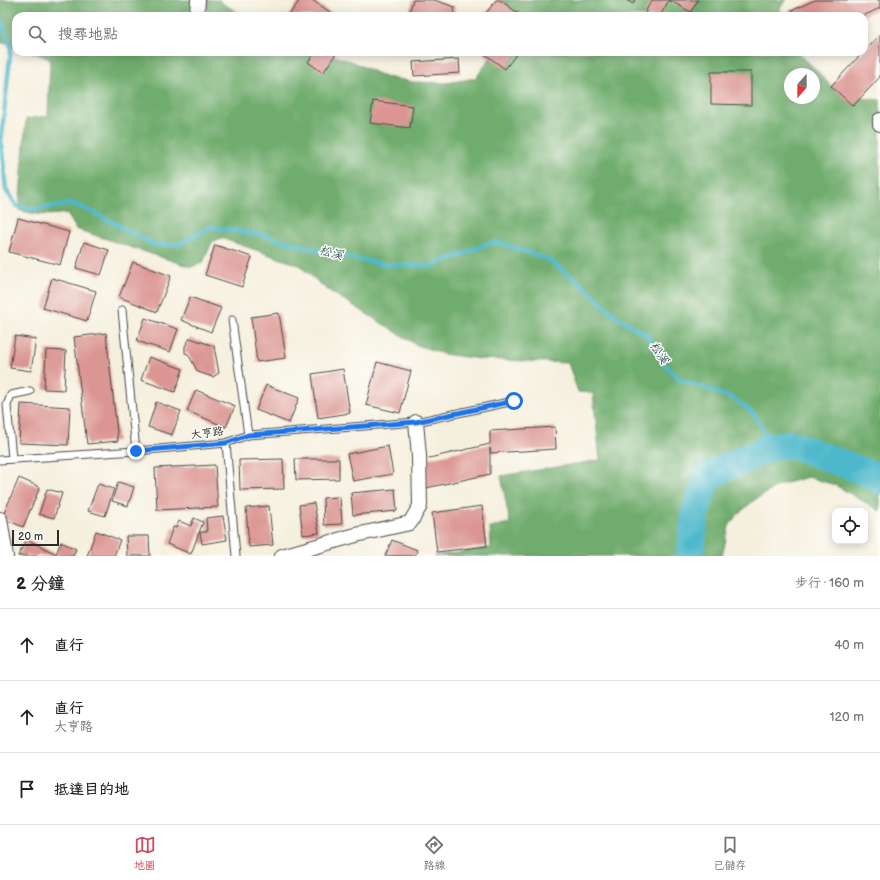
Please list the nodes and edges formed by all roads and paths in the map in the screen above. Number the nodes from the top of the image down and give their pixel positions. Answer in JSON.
{"nodes":[{"id":1,"x":198,"y":0,"type":"edge"},
{"id":2,"x":196,"y":12,"type":"edge"},
{"id":3,"x":880,"y":120,"type":"edge"},
{"id":4,"x":880,"y":124,"type":"edge"},
{"id":5,"x":122,"y":310,"type":"dead end"},
{"id":6,"x":232,"y":320,"type":"dead end"},
{"id":7,"x":30,"y":391,"type":"dead end"},
{"id":8,"x":514,"y":401,"type":"dead end"},
{"id":9,"x":416,"y":422,"type":"junction"},
{"id":10,"x":248,"y":435,"type":"junction"},
{"id":11,"x":226,"y":443,"type":"junction"},
{"id":12,"x":136,"y":451,"type":"junction"},
{"id":13,"x":12,"y":458,"type":"junction"},
{"id":14,"x":0,"y":460,"type":"edge"},
{"id":15,"x":0,"y":519,"type":"edge"},
{"id":16,"x":6,"y":556,"type":"edge"},
{"id":17,"x":236,"y":556,"type":"edge"},
{"id":18,"x":282,"y":556,"type":"edge"}],
"edges":[{"from":1,"to":2,"type":"street"},
{"from":3,"to":4,"type":"street"},
{"from":5,"to":12,"type":"lane"},
{"from":6,"to":10,"type":"lane"},
{"from":7,"to":13,"type":"lane"},
{"from":8,"to":9,"type":"lane","name":"大亨路"},
{"from":9,"to":10,"type":"lane","name":"大亨路"},
{"from":9,"to":18,"type":"street"},
{"from":10,"to":11,"type":"lane","name":"大亨路"},
{"from":11,"to":12,"type":"lane","name":"大亨路"},
{"from":11,"to":17,"type":"lane"},
{"from":12,"to":13,"type":"lane","name":"大亨路"},
{"from":13,"to":14,"type":"lane","name":"大亨路"},
{"from":15,"to":16,"type":"street"}]}
